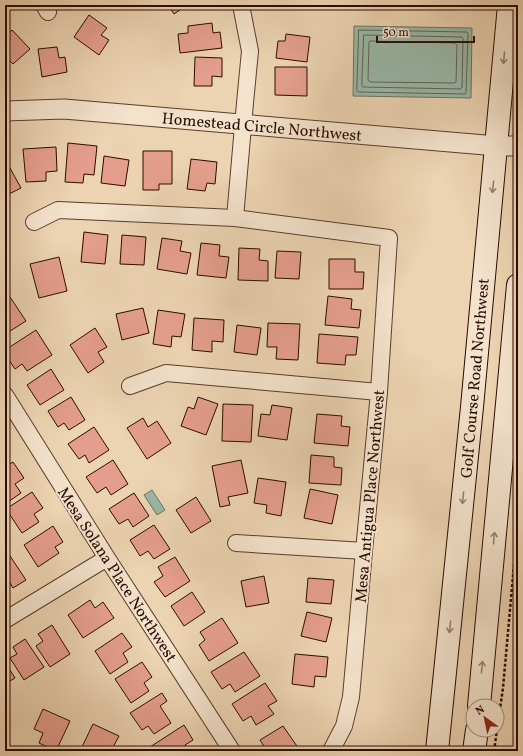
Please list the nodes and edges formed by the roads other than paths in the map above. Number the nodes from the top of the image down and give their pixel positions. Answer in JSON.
{"nodes":[{"id":1,"x":241,"y":5,"type":"edge"},
{"id":2,"x":509,"y":5,"type":"edge"},
{"id":3,"x":5,"y":111,"type":"edge"},
{"id":4,"x":243,"y":124,"type":"junction"},
{"id":5,"x":507,"y":146,"type":"edge"},
{"id":6,"x":235,"y":218,"type":"junction"},
{"id":7,"x":34,"y":222,"type":"dead end"},
{"id":8,"x":518,"y":285,"type":"edge"},
{"id":9,"x":130,"y":386,"type":"dead end"},
{"id":10,"x":379,"y":392,"type":"junction"},
{"id":11,"x":5,"y":395,"type":"edge"},
{"id":12,"x":236,"y":543,"type":"dead end"},
{"id":13,"x":364,"y":551,"type":"junction"},
{"id":14,"x":107,"y":558,"type":"junction"},
{"id":15,"x":5,"y":620,"type":"edge"},
{"id":16,"x":480,"y":698,"type":"edge"},
{"id":17,"x":476,"y":738,"type":"edge"},
{"id":18,"x":232,"y":751,"type":"edge"},
{"id":19,"x":331,"y":751,"type":"edge"},
{"id":20,"x":438,"y":751,"type":"edge"},
{"id":21,"x":474,"y":751,"type":"edge"}],
"edges":[{"from":1,"to":4,"type":"street"},
{"from":2,"to":5,"type":"main road","name":"Golf Course Road Northwest","one_way":true},
{"from":3,"to":4,"type":"street","name":"Homestead Circle Northwest"},
{"from":4,"to":5,"type":"street","name":"Homestead Circle Northwest"},
{"from":4,"to":6,"type":"street"},
{"from":5,"to":20,"type":"main road","name":"Golf Course Road Northwest","one_way":true},
{"from":6,"to":7,"type":"street"},
{"from":6,"to":10,"type":"street","name":"Mesa Antigua Place Northwest"},
{"from":16,"to":8,"type":"main road","one_way":true},
{"from":9,"to":10,"type":"street"},
{"from":10,"to":13,"type":"street","name":"Mesa Antigua Place Northwest"},
{"from":11,"to":14,"type":"street","name":"Mesa Solana Place Northwest"},
{"from":12,"to":13,"type":"street"},
{"from":13,"to":19,"type":"street","name":"Mesa Antigua Place Northwest"},
{"from":14,"to":15,"type":"street"},
{"from":14,"to":18,"type":"street","name":"Mesa Solana Place Northwest"},
{"from":17,"to":21,"type":"main road"}]}
